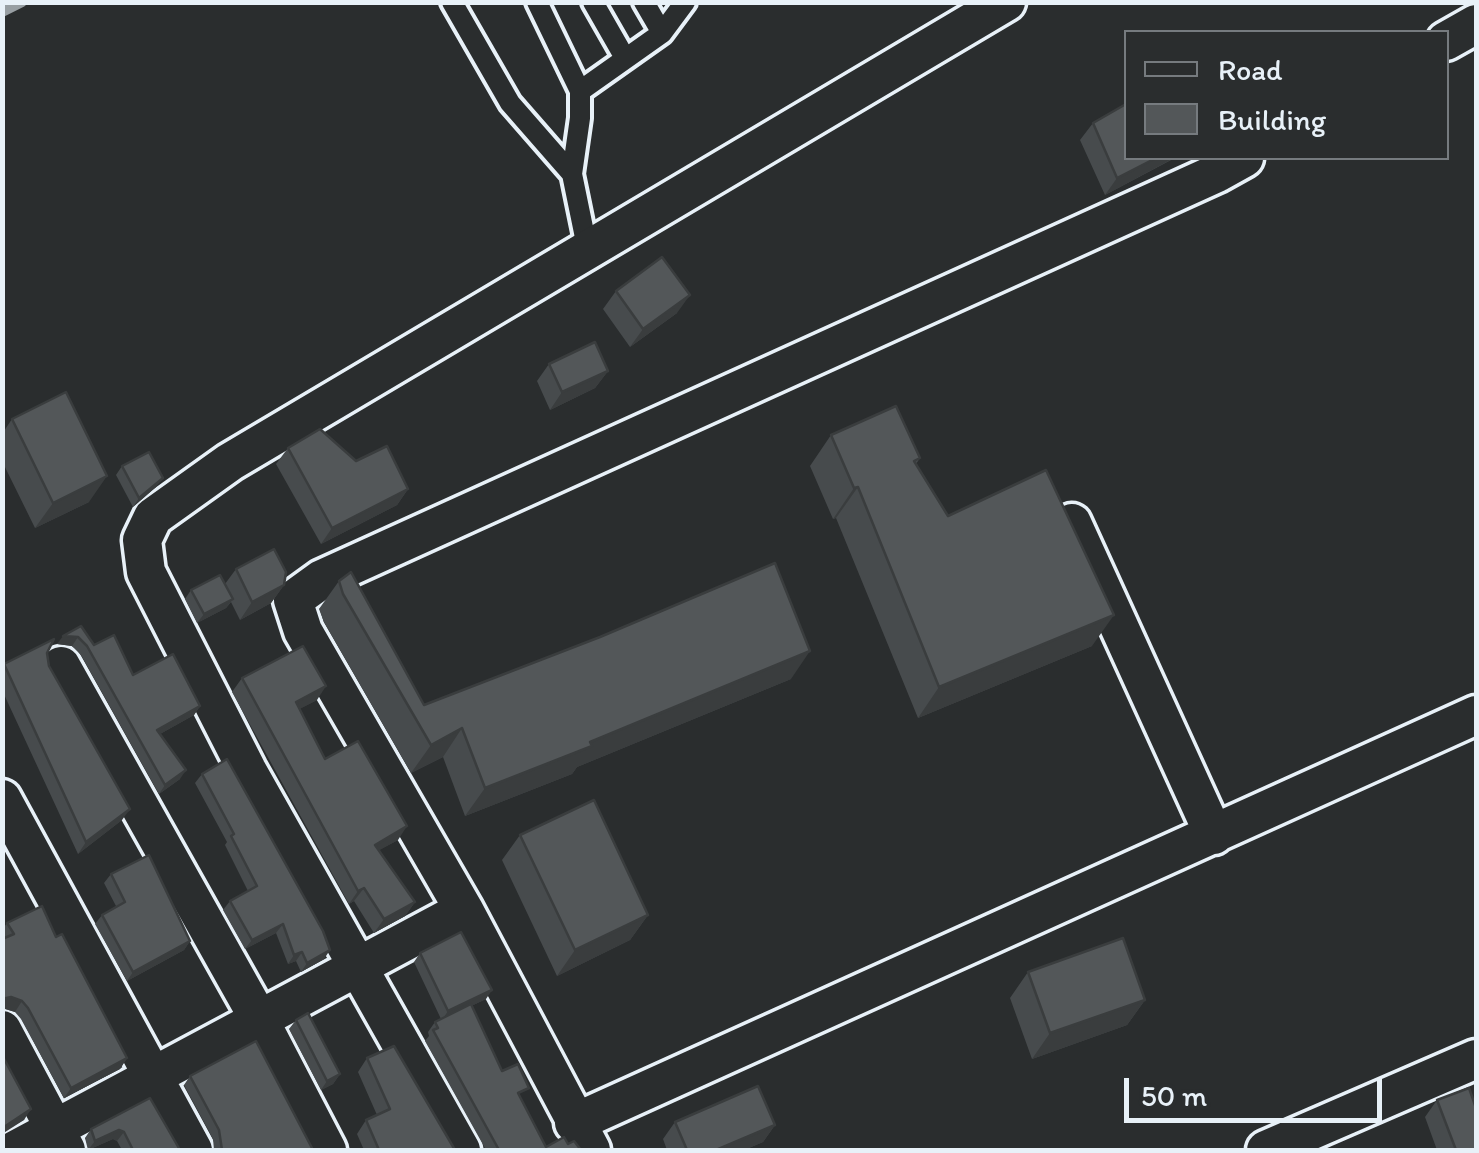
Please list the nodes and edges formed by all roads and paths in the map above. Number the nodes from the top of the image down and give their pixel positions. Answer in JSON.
{"nodes":[{"id":1,"x":452,"y":2,"type":"edge"},
{"id":2,"x":537,"y":2,"type":"edge"},
{"id":3,"x":594,"y":2,"type":"edge"},
{"id":4,"x":644,"y":2,"type":"edge"},
{"id":5,"x":685,"y":2,"type":"edge"},
{"id":6,"x":1006,"y":2,"type":"edge"},
{"id":7,"x":1476,"y":24,"type":"edge"},
{"id":8,"x":662,"y":33,"type":"junction"},
{"id":9,"x":1449,"y":40,"type":"edge"},
{"id":10,"x":626,"y":58,"type":"junction"},
{"id":11,"x":580,"y":91,"type":"junction"},
{"id":12,"x":1240,"y":160,"type":"edge"},
{"id":13,"x":572,"y":174,"type":"junction"},
{"id":14,"x":588,"y":252,"type":"junction"},
{"id":15,"x":1072,"y":523,"type":"edge"},
{"id":16,"x":61,"y":666,"type":"dead end"},
{"id":17,"x":1476,"y":716,"type":"edge"},
{"id":18,"x":2,"y":798,"type":"edge"},
{"id":19,"x":1214,"y":835,"type":"junction"},
{"id":20,"x":464,"y":910,"type":"junction"},
{"id":21,"x":360,"y":968,"type":"junction"},
{"id":22,"x":260,"y":1021,"type":"junction"},
{"id":23,"x":2,"y":1030,"type":"edge"},
{"id":24,"x":1476,"y":1060,"type":"edge"},
{"id":25,"x":155,"y":1076,"type":"junction"},
{"id":26,"x":583,"y":1136,"type":"edge"},
{"id":27,"x":60,"y":1139,"type":"edge"},
{"id":28,"x":15,"y":1150,"type":"edge"},
{"id":29,"x":193,"y":1150,"type":"edge"},
{"id":30,"x":328,"y":1150,"type":"edge"},
{"id":31,"x":462,"y":1150,"type":"edge"},
{"id":32,"x":1266,"y":1150,"type":"edge"}],
"edges":[{"from":1,"to":13,"type":"lane"},
{"from":2,"to":11,"type":"lane"},
{"from":3,"to":10,"type":"lane"},
{"from":4,"to":8,"type":"lane"},
{"from":5,"to":8,"type":"lane"},
{"from":6,"to":14,"type":"street"},
{"from":7,"to":9,"type":"street"},
{"from":8,"to":10,"type":"lane"},
{"from":10,"to":11,"type":"lane"},
{"from":11,"to":13,"type":"lane"},
{"from":12,"to":20,"type":"street"},
{"from":13,"to":14,"type":"lane"},
{"from":14,"to":21,"type":"street"},
{"from":15,"to":19,"type":"street"},
{"from":16,"to":22,"type":"street"},
{"from":17,"to":19,"type":"street"},
{"from":18,"to":25,"type":"street"},
{"from":19,"to":26,"type":"street"},
{"from":20,"to":21,"type":"street"},
{"from":20,"to":26,"type":"street"},
{"from":21,"to":22,"type":"street"},
{"from":21,"to":31,"type":"street"},
{"from":22,"to":25,"type":"street"},
{"from":22,"to":30,"type":"street"},
{"from":23,"to":27,"type":"street"},
{"from":24,"to":32,"type":"street"},
{"from":25,"to":27,"type":"street"},
{"from":25,"to":29,"type":"street"},
{"from":27,"to":28,"type":"street"}]}
